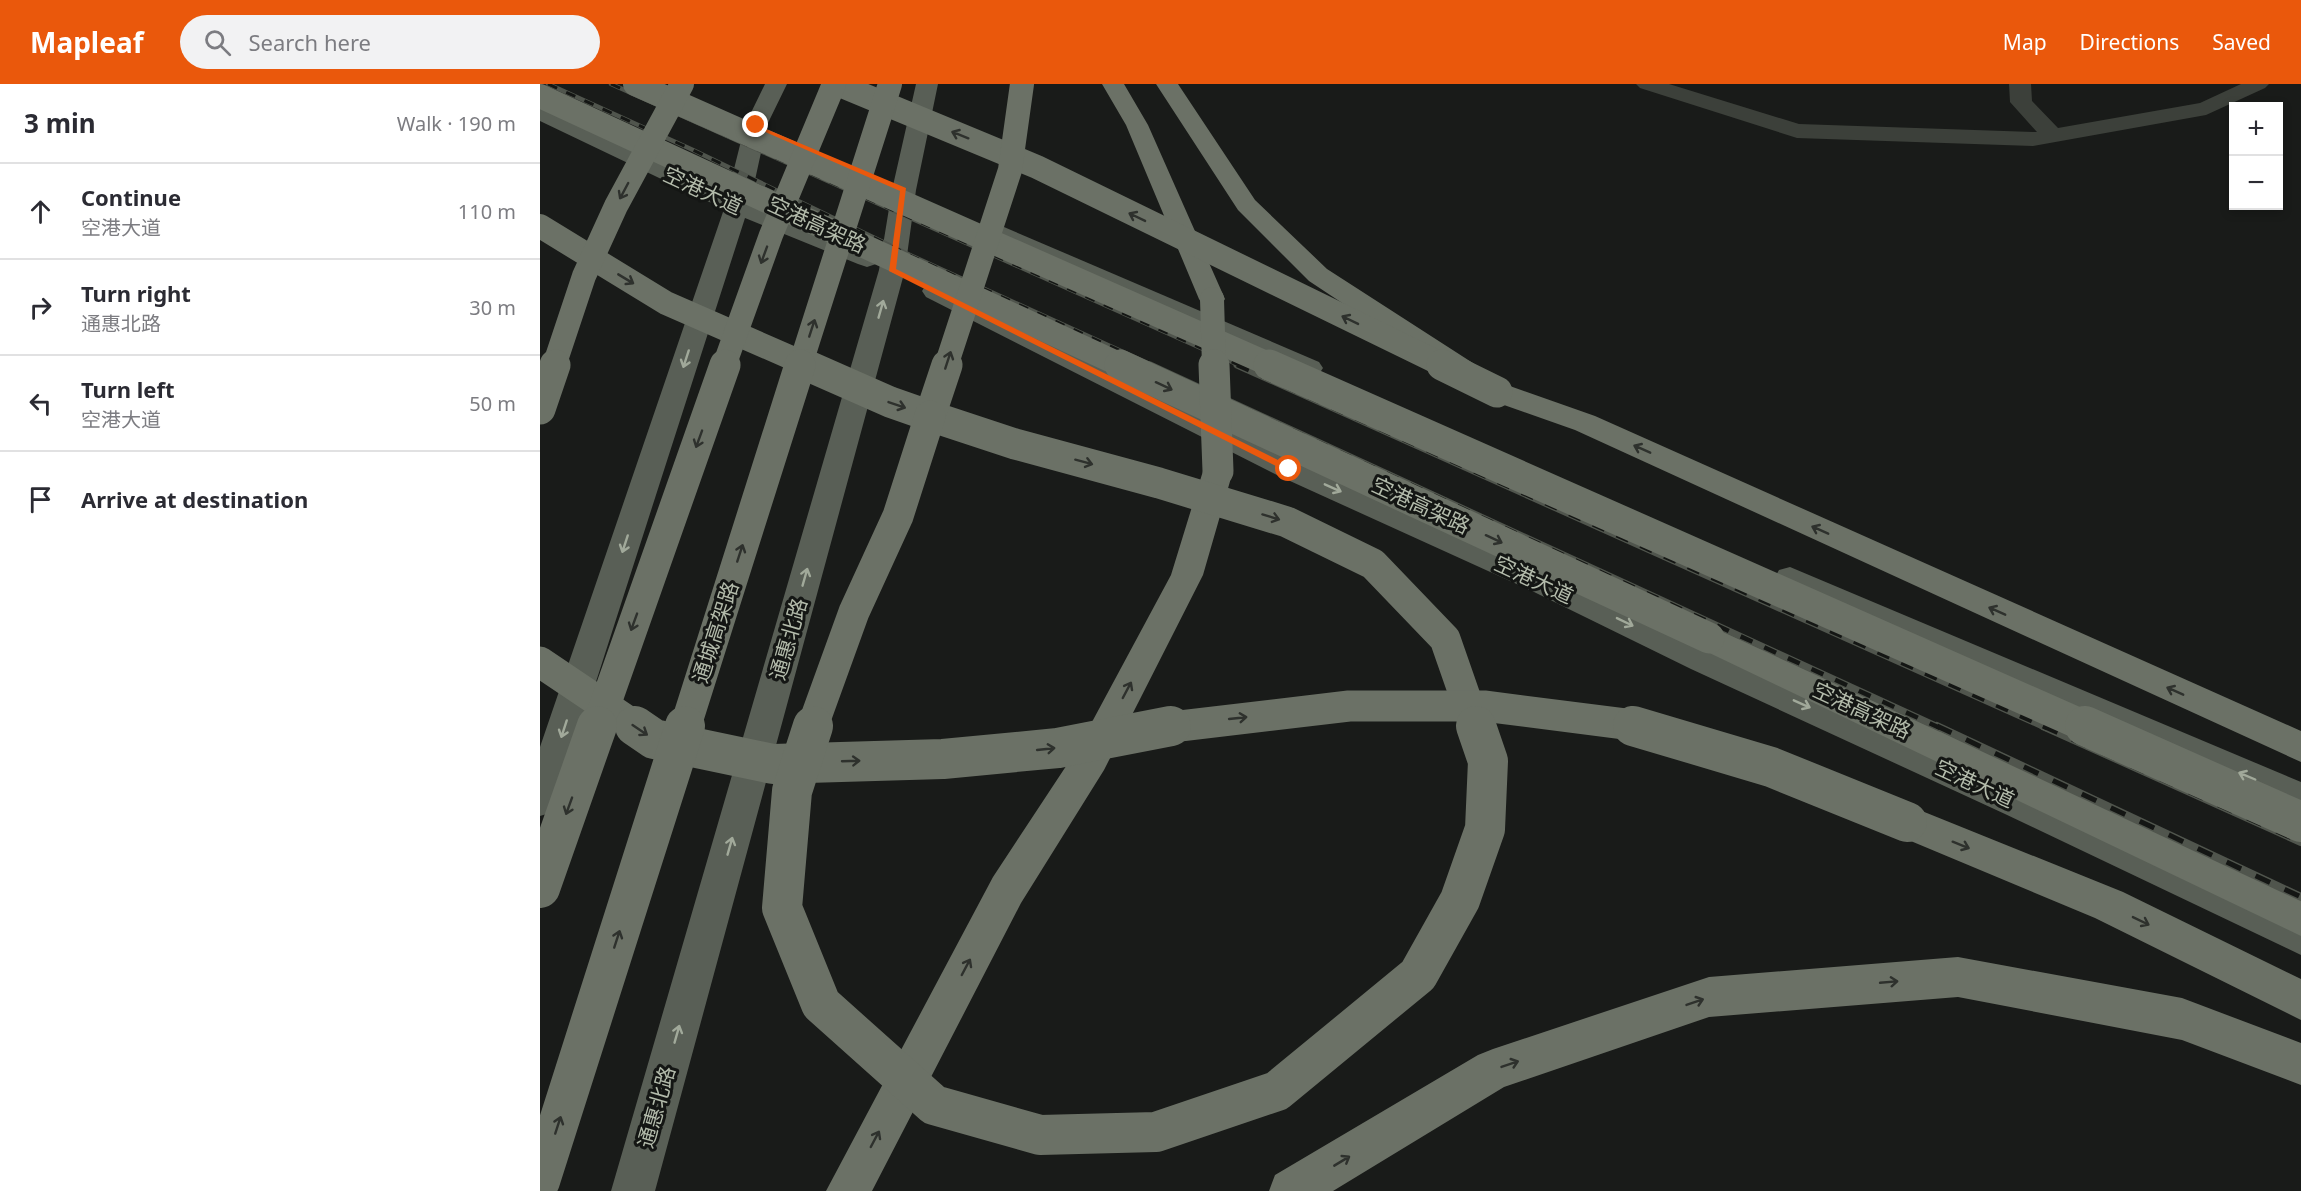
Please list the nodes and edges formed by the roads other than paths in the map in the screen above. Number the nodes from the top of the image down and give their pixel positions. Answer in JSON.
{"nodes":[{"id":1,"x":635,"y":84,"type":"edge"},
{"id":2,"x":664,"y":84,"type":"edge"},
{"id":3,"x":682,"y":84,"type":"edge"},
{"id":4,"x":776,"y":84,"type":"edge"},
{"id":5,"x":835,"y":84,"type":"edge"},
{"id":6,"x":890,"y":84,"type":"edge"},
{"id":7,"x":927,"y":84,"type":"edge"},
{"id":8,"x":1022,"y":84,"type":"edge"},
{"id":9,"x":1113,"y":84,"type":"edge"},
{"id":10,"x":1167,"y":84,"type":"edge"},
{"id":11,"x":1647,"y":84,"type":"edge"},
{"id":12,"x":2020,"y":84,"type":"edge"},
{"id":13,"x":2258,"y":84,"type":"edge"},
{"id":14,"x":540,"y":96,"type":"edge"},
{"id":15,"x":540,"y":113,"type":"edge"},
{"id":16,"x":756,"y":125,"type":"junction"},
{"id":17,"x":2053,"y":135,"type":"junction"},
{"id":18,"x":904,"y":190,"type":"junction"},
{"id":19,"x":737,"y":206,"type":"junction"},
{"id":20,"x":540,"y":226,"type":"edge"},
{"id":21,"x":892,"y":270,"type":"junction"},
{"id":22,"x":1497,"y":392,"type":"junction"},
{"id":23,"x":540,"y":409,"type":"edge"},
{"id":24,"x":540,"y":662,"type":"edge"},
{"id":25,"x":2301,"y":747,"type":"edge"},
{"id":26,"x":2301,"y":799,"type":"edge"},
{"id":27,"x":540,"y":800,"type":"edge"},
{"id":28,"x":2301,"y":822,"type":"edge"},
{"id":29,"x":540,"y":888,"type":"edge"},
{"id":30,"x":2301,"y":917,"type":"edge"},
{"id":31,"x":2301,"y":936,"type":"edge"},
{"id":32,"x":2301,"y":1000,"type":"edge"},
{"id":33,"x":2301,"y":1064,"type":"edge"},
{"id":34,"x":540,"y":1181,"type":"edge"},
{"id":35,"x":633,"y":1191,"type":"edge"},
{"id":36,"x":848,"y":1191,"type":"edge"},
{"id":37,"x":1291,"y":1191,"type":"edge"}],
"edges":[{"from":1,"to":28,"type":"highway","bridge":true},
{"from":2,"to":16,"type":"main road"},
{"from":3,"to":23,"type":"highway","one_way":true,"bridge":true},
{"from":4,"to":16,"type":"main road"},
{"from":22,"to":5,"type":"highway","one_way":true,"bridge":true},
{"from":5,"to":29,"type":"highway","one_way":true,"bridge":true},
{"from":34,"to":6,"type":"highway","name":"通城高架路","one_way":true,"bridge":true},
{"from":7,"to":18,"type":"main road","name":"通惠北路"},
{"from":20,"to":8,"type":"highway","one_way":true,"bridge":true},
{"from":36,"to":9,"type":"highway","one_way":true,"bridge":true},
{"from":10,"to":22,"type":"highway","bridge":true},
{"from":11,"to":17,"type":"street"},
{"from":12,"to":17,"type":"street"},
{"from":13,"to":17,"type":"street"},
{"from":14,"to":30,"type":"highway","name":"空港高架路","one_way":true,"bridge":true},
{"from":15,"to":19,"type":"main road","name":"空港大道"},
{"from":16,"to":18,"type":"main road"},
{"from":16,"to":19,"type":"main road"},
{"from":18,"to":21,"type":"main road","name":"通惠北路"},
{"from":26,"to":18,"type":"main road","one_way":true},
{"from":19,"to":21,"type":"main road","name":"空港大道"},
{"from":19,"to":27,"type":"main road","one_way":true},
{"from":21,"to":31,"type":"main road","name":"空港大道","one_way":true},
{"from":35,"to":21,"type":"main road","name":"通惠北路","one_way":true},
{"from":25,"to":22,"type":"highway","one_way":true},
{"from":24,"to":32,"type":"highway","one_way":true,"bridge":true},
{"from":37,"to":33,"type":"highway","one_way":true}]}
